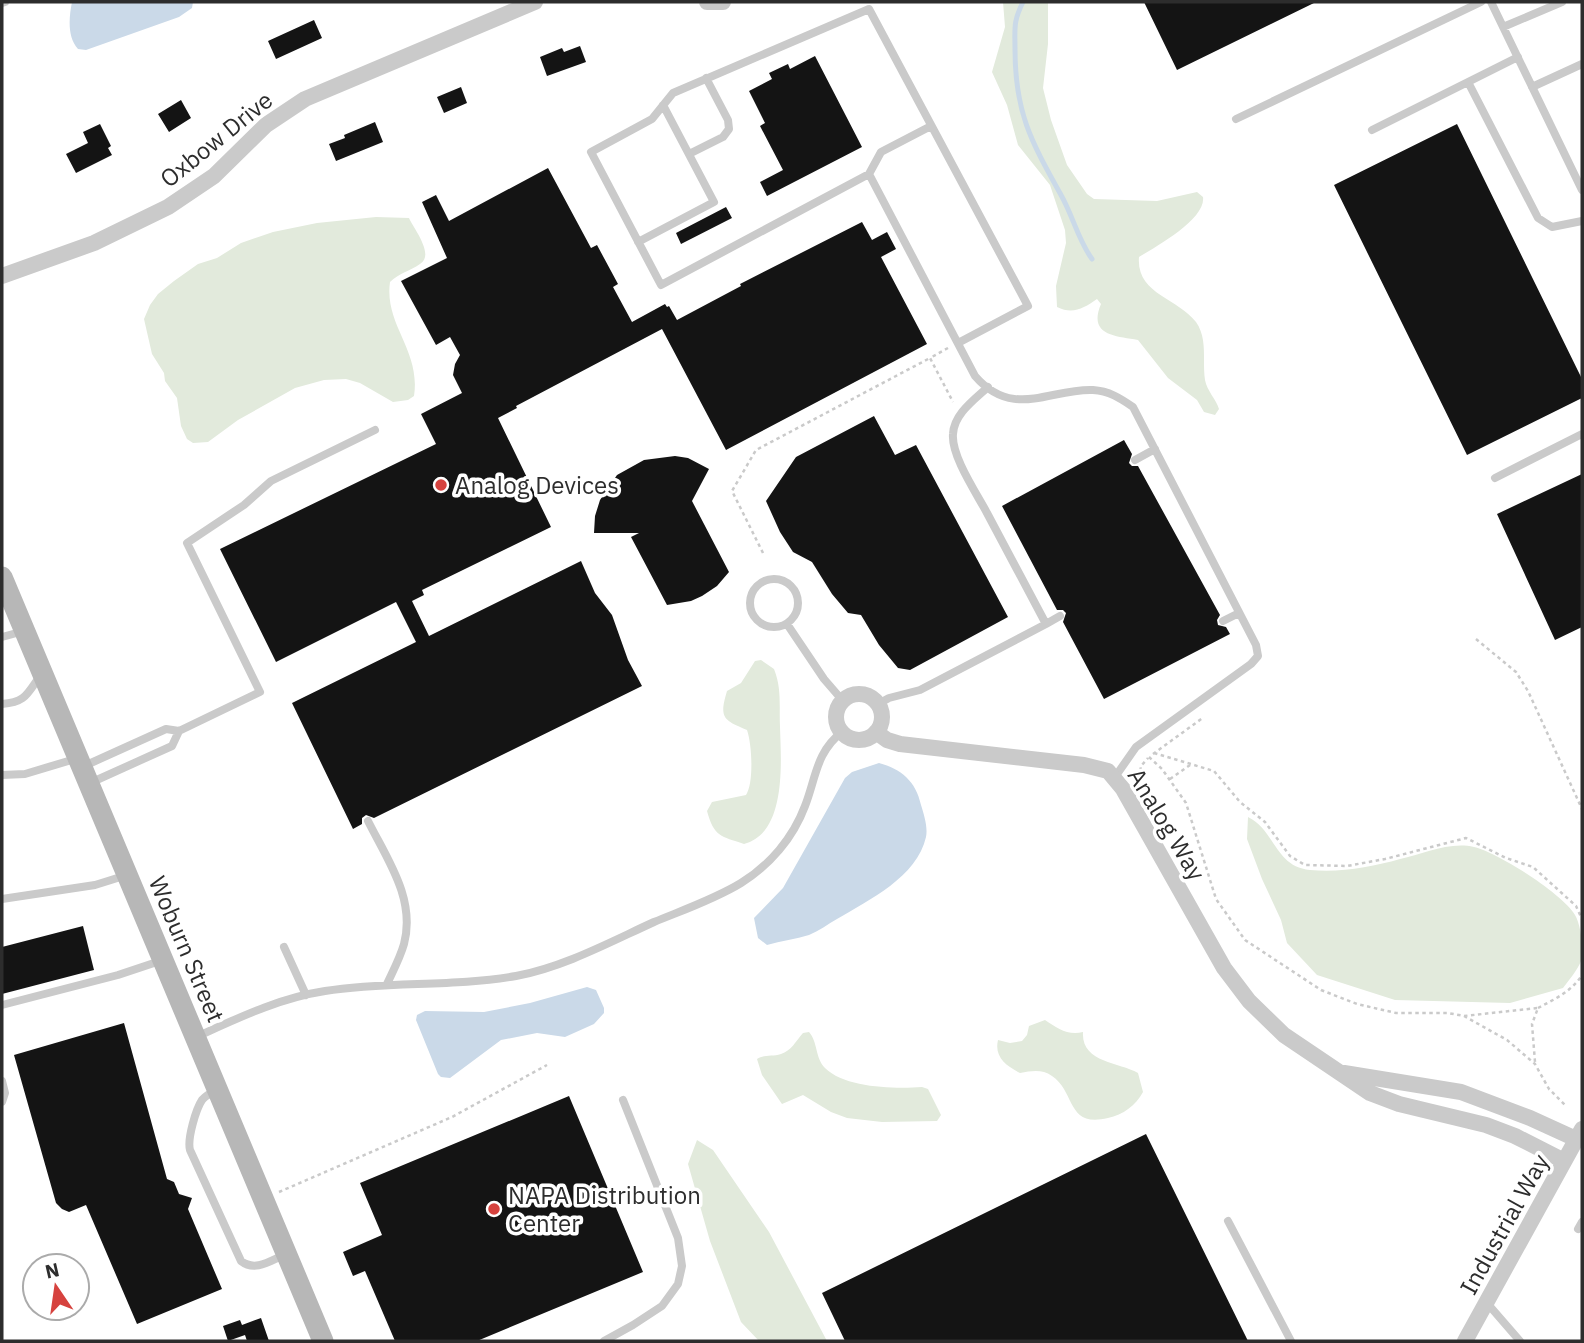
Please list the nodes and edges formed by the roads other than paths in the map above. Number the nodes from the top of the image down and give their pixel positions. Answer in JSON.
{"nodes":[{"id":1,"x":535,"y":2,"type":"edge"},
{"id":2,"x":707,"y":2,"type":"edge"},
{"id":3,"x":723,"y":2,"type":"edge"},
{"id":4,"x":1481,"y":2,"type":"edge"},
{"id":5,"x":1491,"y":2,"type":"edge"},
{"id":6,"x":1562,"y":2,"type":"edge"},
{"id":7,"x":1503,"y":27,"type":"junction"},
{"id":8,"x":1518,"y":57,"type":"junction"},
{"id":9,"x":1582,"y":64,"type":"edge"},
{"id":10,"x":706,"y":78,"type":"junction"},
{"id":11,"x":1468,"y":82,"type":"junction"},
{"id":12,"x":1532,"y":87,"type":"junction"},
{"id":13,"x":663,"y":105,"type":"junction"},
{"id":14,"x":1236,"y":119,"type":"dead end"},
{"id":15,"x":931,"y":126,"type":"junction"},
{"id":16,"x":1372,"y":130,"type":"dead end"},
{"id":17,"x":689,"y":154,"type":"junction"},
{"id":18,"x":869,"y":174,"type":"junction"},
{"id":19,"x":1582,"y":188,"type":"edge"},
{"id":20,"x":1582,"y":221,"type":"edge"},
{"id":21,"x":638,"y":242,"type":"junction"},
{"id":22,"x":2,"y":276,"type":"edge"},
{"id":23,"x":958,"y":343,"type":"junction"},
{"id":24,"x":988,"y":387,"type":"junction"},
{"id":25,"x":375,"y":430,"type":"dead end"},
{"id":26,"x":1582,"y":434,"type":"edge"},
{"id":27,"x":1155,"y":449,"type":"junction"},
{"id":28,"x":1135,"y":460,"type":"dead end"},
{"id":29,"x":1496,"y":478,"type":"dead end"},
{"id":30,"x":2,"y":577,"type":"edge"},
{"id":31,"x":1239,"y":613,"type":"junction"},
{"id":32,"x":1060,"y":617,"type":"dead end"},
{"id":33,"x":1223,"y":621,"type":"dead end"},
{"id":34,"x":787,"y":624,"type":"junction"},
{"id":35,"x":1046,"y":624,"type":"junction"},
{"id":36,"x":24,"y":631,"type":"junction"},
{"id":37,"x":2,"y":637,"type":"edge"},
{"id":38,"x":42,"y":673,"type":"junction"},
{"id":39,"x":843,"y":701,"type":"junction"},
{"id":40,"x":2,"y":704,"type":"edge"},
{"id":41,"x":878,"y":704,"type":"junction"},
{"id":42,"x":178,"y":731,"type":"junction"},
{"id":43,"x":842,"y":732,"type":"junction"},
{"id":44,"x":876,"y":732,"type":"junction"},
{"id":45,"x":83,"y":770,"type":"junction"},
{"id":46,"x":2,"y":775,"type":"edge"},
{"id":47,"x":1115,"y":777,"type":"junction"},
{"id":48,"x":368,"y":821,"type":"dead end"},
{"id":49,"x":127,"y":875,"type":"junction"},
{"id":50,"x":2,"y":899,"type":"edge"},
{"id":51,"x":284,"y":947,"type":"dead end"},
{"id":52,"x":163,"y":960,"type":"junction"},
{"id":53,"x":387,"y":984,"type":"junction"},
{"id":54,"x":306,"y":995,"type":"junction"},
{"id":55,"x":2,"y":1005,"type":"edge"},
{"id":56,"x":196,"y":1037,"type":"junction"},
{"id":57,"x":1344,"y":1073,"type":"junction"},
{"id":58,"x":2,"y":1081,"type":"edge"},
{"id":59,"x":218,"y":1088,"type":"junction"},
{"id":60,"x":623,"y":1100,"type":"dead end"},
{"id":61,"x":2,"y":1102,"type":"edge"},
{"id":62,"x":1579,"y":1134,"type":"edge"},
{"id":63,"x":1564,"y":1161,"type":"junction"},
{"id":64,"x":1228,"y":1221,"type":"dead end"},
{"id":65,"x":287,"y":1254,"type":"junction"},
{"id":66,"x":1487,"y":1303,"type":"junction"},
{"id":67,"x":323,"y":1341,"type":"edge"},
{"id":68,"x":604,"y":1341,"type":"edge"},
{"id":69,"x":1291,"y":1341,"type":"edge"},
{"id":70,"x":1465,"y":1341,"type":"edge"},
{"id":71,"x":1520,"y":1341,"type":"edge"}],
"edges":[{"from":1,"to":22,"type":"street","name":"Oxbow Drive"},
{"from":2,"to":3,"type":"street"},
{"from":4,"to":14,"type":"lane"},
{"from":5,"to":7,"type":"lane"},
{"from":6,"to":7,"type":"lane"},
{"from":7,"to":8,"type":"lane"},
{"from":8,"to":11,"type":"lane"},
{"from":8,"to":12,"type":"lane"},
{"from":9,"to":12,"type":"lane"},
{"from":10,"to":13,"type":"lane"},
{"from":10,"to":15,"type":"lane"},
{"from":10,"to":17,"type":"lane"},
{"from":11,"to":16,"type":"lane"},
{"from":11,"to":20,"type":"lane"},
{"from":12,"to":19,"type":"lane"},
{"from":13,"to":17,"type":"lane"},
{"from":13,"to":21,"type":"lane"},
{"from":15,"to":18,"type":"lane"},
{"from":15,"to":23,"type":"lane"},
{"from":17,"to":21,"type":"lane"},
{"from":18,"to":21,"type":"lane"},
{"from":18,"to":23,"type":"lane"},
{"from":23,"to":24,"type":"lane"},
{"from":24,"to":27,"type":"lane"},
{"from":24,"to":35,"type":"lane"},
{"from":25,"to":42,"type":"lane"},
{"from":26,"to":29,"type":"lane"},
{"from":27,"to":28,"type":"lane"},
{"from":27,"to":31,"type":"lane"},
{"from":30,"to":36,"type":"street","name":"Woburn Street"},
{"from":31,"to":33,"type":"lane"},
{"from":31,"to":47,"type":"lane"},
{"from":32,"to":35,"type":"lane"},
{"from":34,"to":34,"type":"lane"},
{"from":34,"to":39,"type":"lane"},
{"from":35,"to":41,"type":"lane"},
{"from":36,"to":37,"type":"lane"},
{"from":36,"to":38,"type":"street","name":"Woburn Street"},
{"from":38,"to":40,"type":"lane"},
{"from":38,"to":45,"type":"street","name":"Woburn Street"},
{"from":39,"to":41,"type":"street"},
{"from":39,"to":43,"type":"street"},
{"from":41,"to":44,"type":"street"},
{"from":42,"to":45,"type":"lane"},
{"from":42,"to":45,"type":"lane"},
{"from":43,"to":44,"type":"street","name":"Analog Way"},
{"from":43,"to":53,"type":"lane"},
{"from":44,"to":47,"type":"street","name":"Analog Way"},
{"from":45,"to":46,"type":"lane"},
{"from":45,"to":49,"type":"street","name":"Woburn Street"},
{"from":47,"to":57,"type":"street","name":"Analog Way"},
{"from":48,"to":53,"type":"lane"},
{"from":49,"to":50,"type":"lane"},
{"from":49,"to":52,"type":"street","name":"Woburn Street"},
{"from":51,"to":54,"type":"lane"},
{"from":52,"to":55,"type":"lane"},
{"from":52,"to":56,"type":"street","name":"Woburn Street"},
{"from":53,"to":54,"type":"lane"},
{"from":54,"to":56,"type":"lane"},
{"from":56,"to":59,"type":"street","name":"Woburn Street"},
{"from":57,"to":62,"type":"street","name":"Analog Way"},
{"from":57,"to":63,"type":"street","name":"Analog Way"},
{"from":58,"to":61,"type":"lane"},
{"from":59,"to":65,"type":"street","name":"Woburn Street"},
{"from":59,"to":65,"type":"lane"},
{"from":60,"to":68,"type":"lane"},
{"from":62,"to":63,"type":"street","name":"Industrial Way"},
{"from":63,"to":66,"type":"street","name":"Industrial Way"},
{"from":64,"to":69,"type":"lane"},
{"from":65,"to":67,"type":"street","name":"Woburn Street"},
{"from":66,"to":70,"type":"street","name":"Industrial Way"},
{"from":66,"to":71,"type":"lane"}]}
